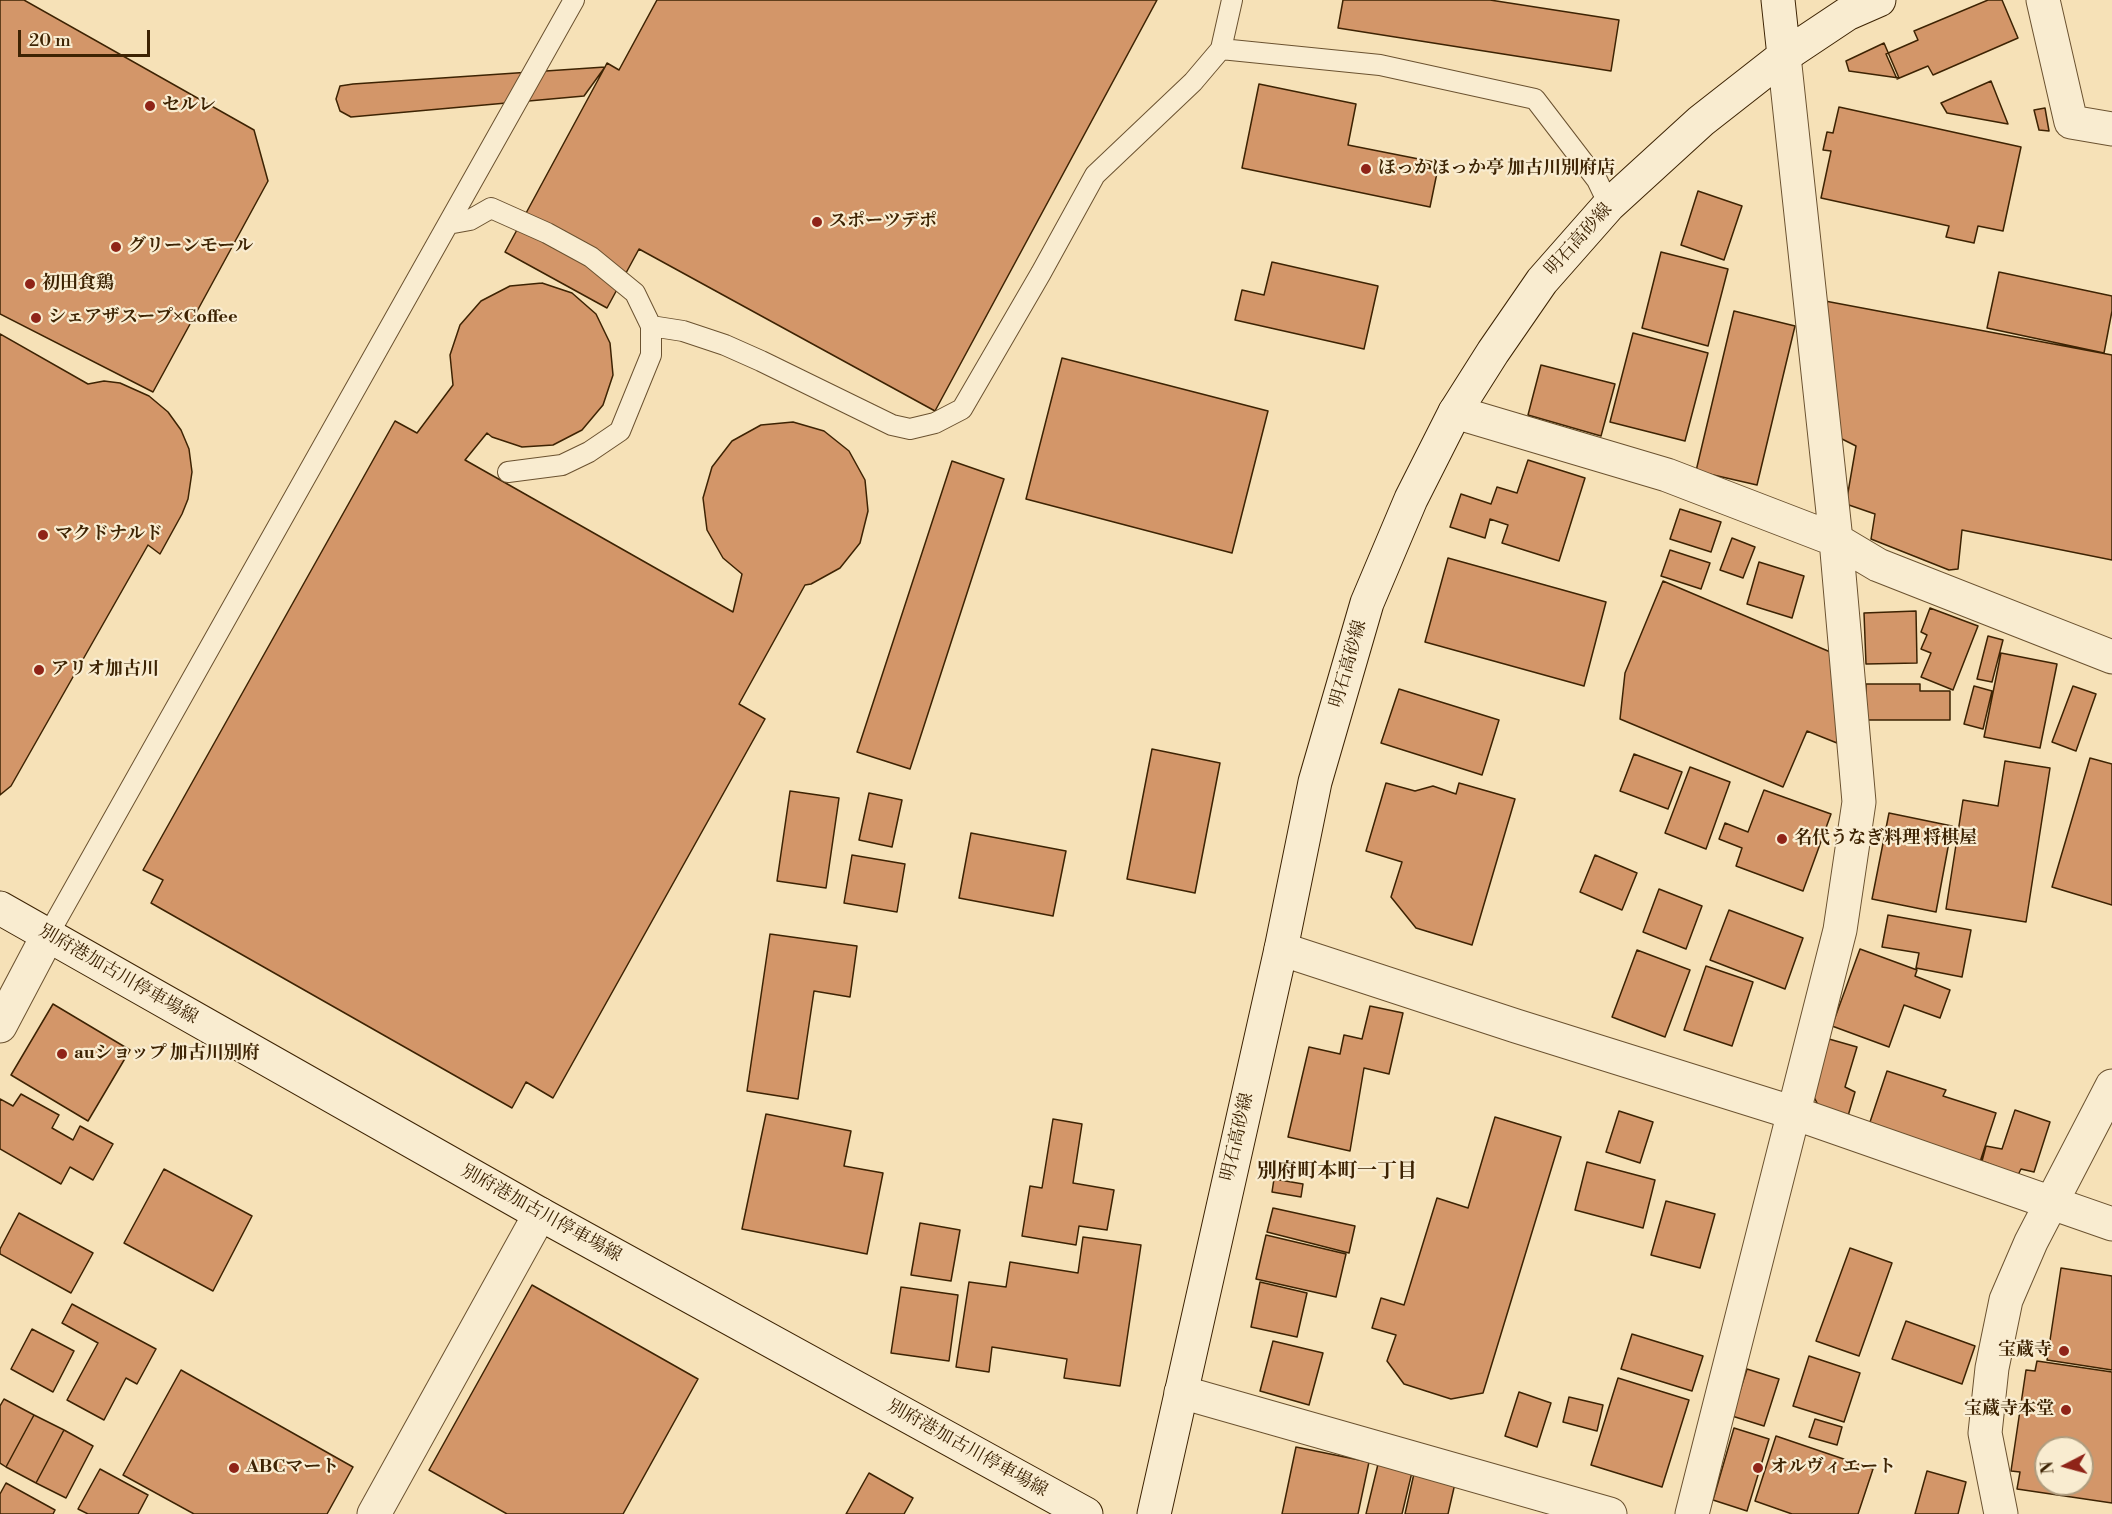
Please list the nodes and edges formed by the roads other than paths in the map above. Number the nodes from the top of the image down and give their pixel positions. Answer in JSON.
{"nodes":[{"id":1,"x":574,"y":0,"type":"edge"},
{"id":2,"x":1232,"y":0,"type":"edge"},
{"id":3,"x":1778,"y":0,"type":"edge"},
{"id":4,"x":1879,"y":0,"type":"edge"},
{"id":5,"x":2043,"y":0,"type":"edge"},
{"id":6,"x":1221,"y":49,"type":"junction"},
{"id":7,"x":1784,"y":56,"type":"junction"},
{"id":8,"x":2112,"y":129,"type":"edge"},
{"id":9,"x":1610,"y":205,"type":"junction"},
{"id":10,"x":448,"y":224,"type":"junction"},
{"id":11,"x":651,"y":326,"type":"junction"},
{"id":12,"x":1455,"y":412,"type":"junction"},
{"id":13,"x":508,"y":472,"type":"dead end"},
{"id":14,"x":1836,"y":540,"type":"junction"},
{"id":15,"x":2112,"y":657,"type":"edge"},
{"id":16,"x":0,"y":908,"type":"edge"},
{"id":17,"x":48,"y":935,"type":"junction"},
{"id":18,"x":1281,"y":949,"type":"junction"},
{"id":19,"x":0,"y":1026,"type":"edge"},
{"id":20,"x":2112,"y":1086,"type":"edge"},
{"id":21,"x":1794,"y":1113,"type":"junction"},
{"id":22,"x":2052,"y":1203,"type":"junction"},
{"id":23,"x":540,"y":1214,"type":"junction"},
{"id":24,"x":2112,"y":1224,"type":"edge"},
{"id":25,"x":1181,"y":1392,"type":"junction"},
{"id":26,"x":374,"y":1514,"type":"edge"},
{"id":27,"x":1086,"y":1514,"type":"edge"},
{"id":28,"x":1154,"y":1514,"type":"edge"},
{"id":29,"x":1610,"y":1514,"type":"edge"},
{"id":30,"x":1692,"y":1514,"type":"edge"},
{"id":31,"x":2001,"y":1514,"type":"edge"}],
"edges":[{"from":1,"to":10,"type":"lane"},
{"from":2,"to":6,"type":"lane"},
{"from":3,"to":7,"type":"street"},
{"from":4,"to":7,"type":"street","name":"明石高砂線"},
{"from":5,"to":8,"type":"street"},
{"from":6,"to":9,"type":"lane"},
{"from":6,"to":11,"type":"lane"},
{"from":7,"to":9,"type":"street","name":"明石高砂線"},
{"from":7,"to":14,"type":"street"},
{"from":9,"to":12,"type":"street","name":"明石高砂線"},
{"from":10,"to":11,"type":"lane"},
{"from":10,"to":17,"type":"lane"},
{"from":11,"to":13,"type":"lane"},
{"from":12,"to":14,"type":"street"},
{"from":12,"to":18,"type":"street","name":"明石高砂線"},
{"from":14,"to":15,"type":"street"},
{"from":14,"to":21,"type":"street"},
{"from":16,"to":17,"type":"street","name":"別府港加古川停車場線"},
{"from":17,"to":19,"type":"street"},
{"from":17,"to":23,"type":"street","name":"別府港加古川停車場線"},
{"from":18,"to":21,"type":"street"},
{"from":18,"to":25,"type":"street","name":"明石高砂線"},
{"from":20,"to":22,"type":"street"},
{"from":21,"to":22,"type":"street"},
{"from":21,"to":30,"type":"street"},
{"from":22,"to":24,"type":"street"},
{"from":22,"to":31,"type":"street"},
{"from":23,"to":26,"type":"street"},
{"from":23,"to":27,"type":"street","name":"別府港加古川停車場線"},
{"from":25,"to":28,"type":"street","name":"明石高砂線"},
{"from":25,"to":29,"type":"street"}]}
